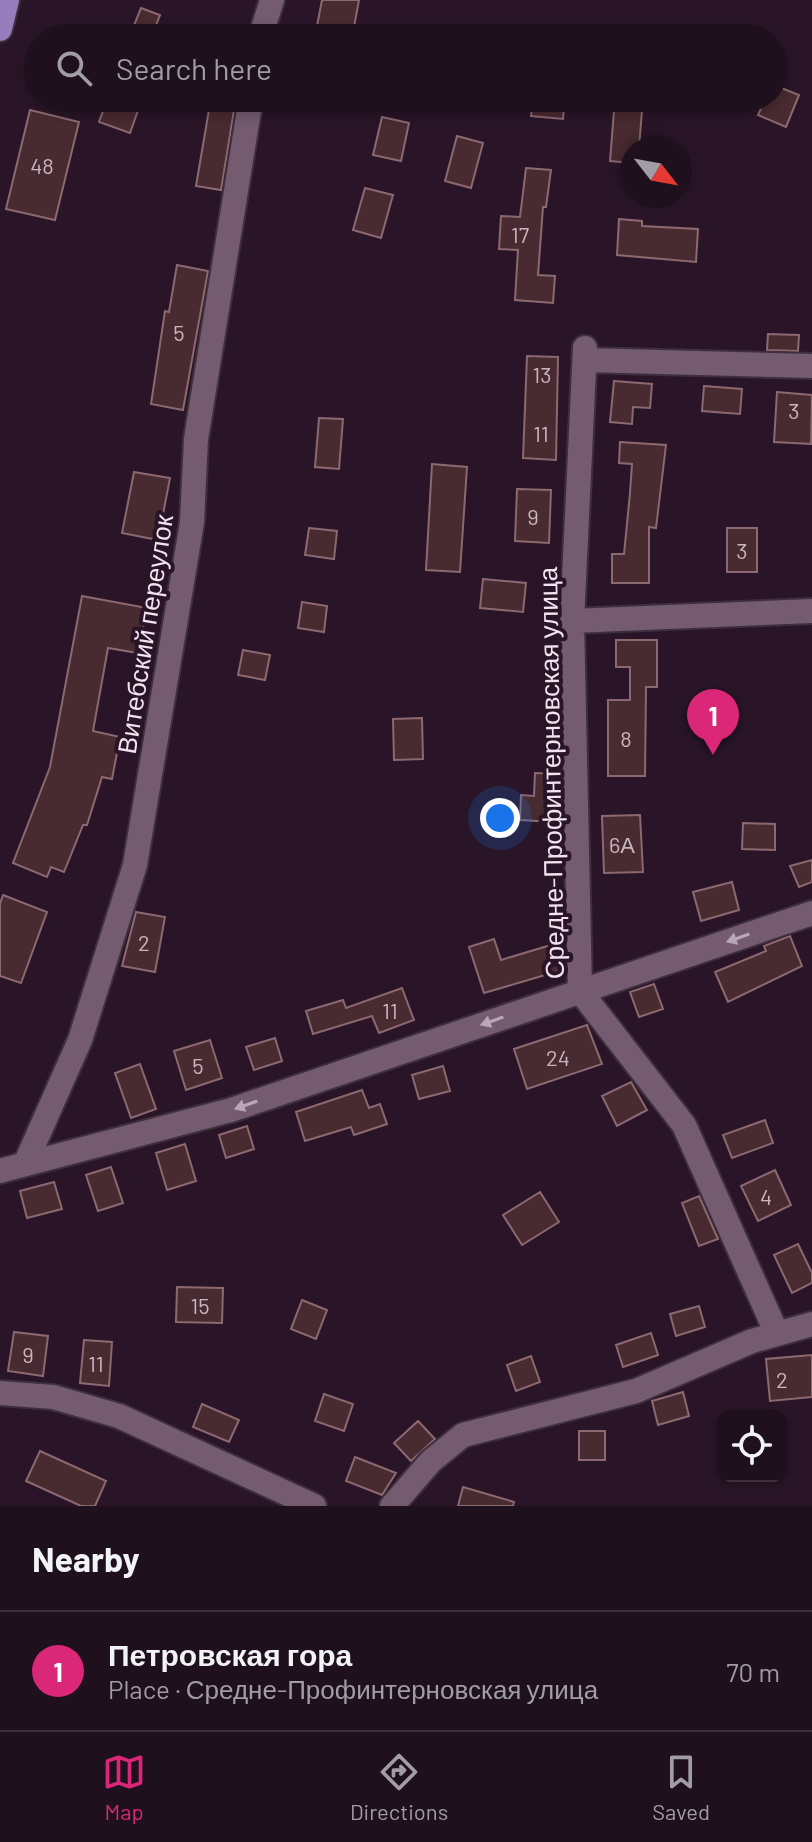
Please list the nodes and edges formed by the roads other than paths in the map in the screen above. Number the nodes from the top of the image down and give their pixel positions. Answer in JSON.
{"nodes":[{"id":1,"x":7,"y":0,"type":"edge"},
{"id":2,"x":272,"y":0,"type":"edge"},
{"id":3,"x":264,"y":24,"type":"edge"},
{"id":4,"x":0,"y":29,"type":"edge"},
{"id":5,"x":249,"y":112,"type":"edge"},
{"id":6,"x":812,"y":366,"type":"edge"},
{"id":7,"x":812,"y":611,"type":"edge"},
{"id":8,"x":572,"y":621,"type":"junction"},
{"id":9,"x":812,"y":913,"type":"edge"},
{"id":10,"x":580,"y":991,"type":"junction"},
{"id":11,"x":26,"y":1162,"type":"junction"},
{"id":12,"x":0,"y":1171,"type":"edge"},
{"id":13,"x":812,"y":1324,"type":"edge"},
{"id":14,"x":777,"y":1334,"type":"junction"},
{"id":15,"x":0,"y":1393,"type":"edge"},
{"id":16,"x":314,"y":1506,"type":"edge"},
{"id":17,"x":392,"y":1506,"type":"edge"}],
"edges":[{"from":1,"to":4,"type":"main road"},
{"from":2,"to":3,"type":"street"},
{"from":5,"to":11,"type":"street","name":"Витебский переулок"},
{"from":6,"to":8,"type":"street","name":"Средне-Профинтерновская улица"},
{"from":7,"to":8,"type":"street"},
{"from":8,"to":10,"type":"street","name":"Средне-Профинтерновская улица"},
{"from":9,"to":10,"type":"street","one_way":true},
{"from":10,"to":11,"type":"street","one_way":true},
{"from":10,"to":14,"type":"street","name":"Средне-Профинтерновская улица"},
{"from":11,"to":12,"type":"street"},
{"from":13,"to":14,"type":"street"},
{"from":14,"to":17,"type":"street"},
{"from":15,"to":16,"type":"street"}]}
